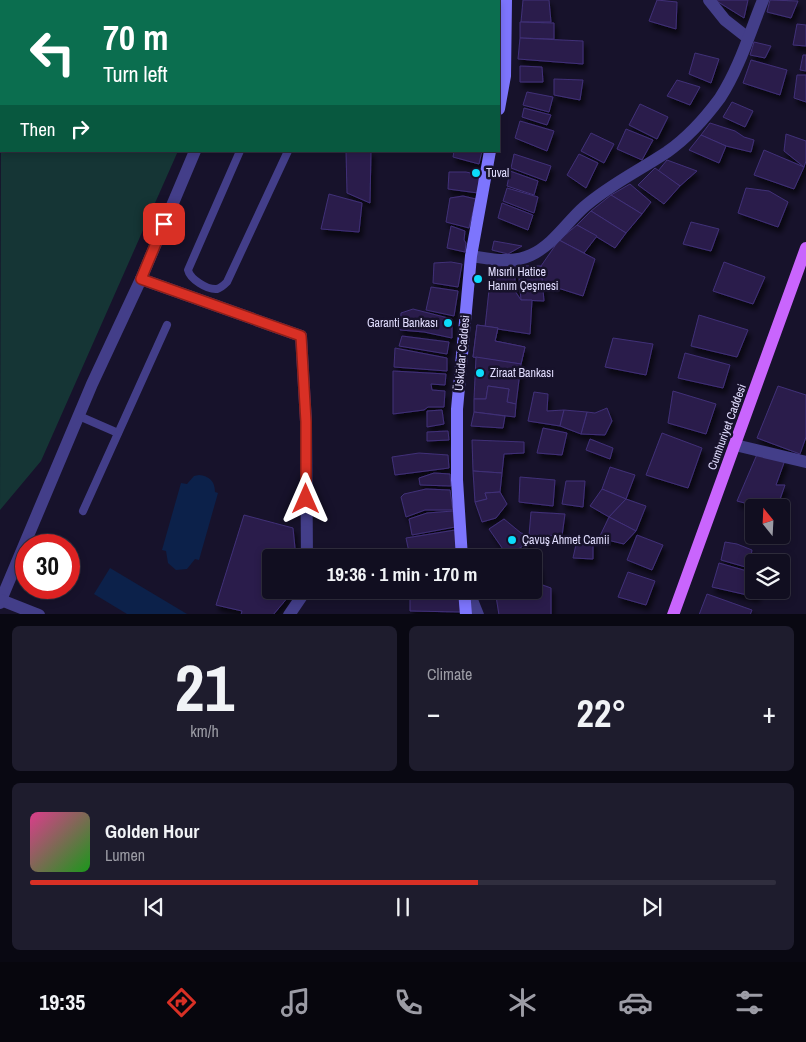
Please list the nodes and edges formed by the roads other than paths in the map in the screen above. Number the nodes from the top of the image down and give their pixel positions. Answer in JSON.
{"nodes":[{"id":1,"x":506,"y":0,"type":"edge"},
{"id":2,"x":709,"y":0,"type":"edge"},
{"id":3,"x":762,"y":0,"type":"edge"},
{"id":4,"x":748,"y":38,"type":"junction"},
{"id":5,"x":500,"y":104,"type":"edge"},
{"id":6,"x":195,"y":152,"type":"edge"},
{"id":7,"x":240,"y":152,"type":"edge"},
{"id":8,"x":288,"y":152,"type":"edge"},
{"id":9,"x":490,"y":152,"type":"edge"},
{"id":10,"x":806,"y":248,"type":"edge"},
{"id":11,"x":471,"y":256,"type":"junction"},
{"id":12,"x":141,"y":279,"type":"junction"},
{"id":13,"x":167,"y":325,"type":"dead end"},
{"id":14,"x":79,"y":416,"type":"junction"},
{"id":15,"x":118,"y":433,"type":"junction"},
{"id":16,"x":735,"y":445,"type":"junction"},
{"id":17,"x":806,"y":462,"type":"edge"},
{"id":18,"x":83,"y":511,"type":"dead end"},
{"id":19,"x":307,"y":549,"type":"edge"},
{"id":20,"x":461,"y":549,"type":"edge"},
{"id":21,"x":300,"y":599,"type":"edge"},
{"id":22,"x":466,"y":599,"type":"edge"},
{"id":23,"x":470,"y":599,"type":"edge"},
{"id":24,"x":1,"y":602,"type":"edge"},
{"id":25,"x":39,"y":614,"type":"edge"},
{"id":26,"x":289,"y":614,"type":"edge"},
{"id":27,"x":466,"y":614,"type":"edge"},
{"id":28,"x":478,"y":614,"type":"edge"},
{"id":29,"x":673,"y":614,"type":"edge"}],
"edges":[{"from":1,"to":5,"type":"main road"},
{"from":2,"to":4,"type":"street"},
{"from":3,"to":4,"type":"street"},
{"from":4,"to":11,"type":"street"},
{"from":6,"to":12,"type":"street"},
{"from":7,"to":8,"type":"lane"},
{"from":9,"to":11,"type":"main road","name":"Üsküdar Caddesi"},
{"from":10,"to":16,"type":"main road","name":"Cumhuriyet Caddesi"},
{"from":11,"to":20,"type":"main road","name":"Üsküdar Caddesi"},
{"from":12,"to":14,"type":"street"},
{"from":12,"to":19,"type":"street"},
{"from":13,"to":15,"type":"lane"},
{"from":14,"to":15,"type":"lane"},
{"from":14,"to":24,"type":"street"},
{"from":15,"to":18,"type":"lane"},
{"from":16,"to":17,"type":"street"},
{"from":16,"to":29,"type":"main road","name":"Cumhuriyet Caddesi"},
{"from":21,"to":26,"type":"street"},
{"from":22,"to":27,"type":"main road"},
{"from":23,"to":28,"type":"street"},
{"from":24,"to":25,"type":"street"}]}
